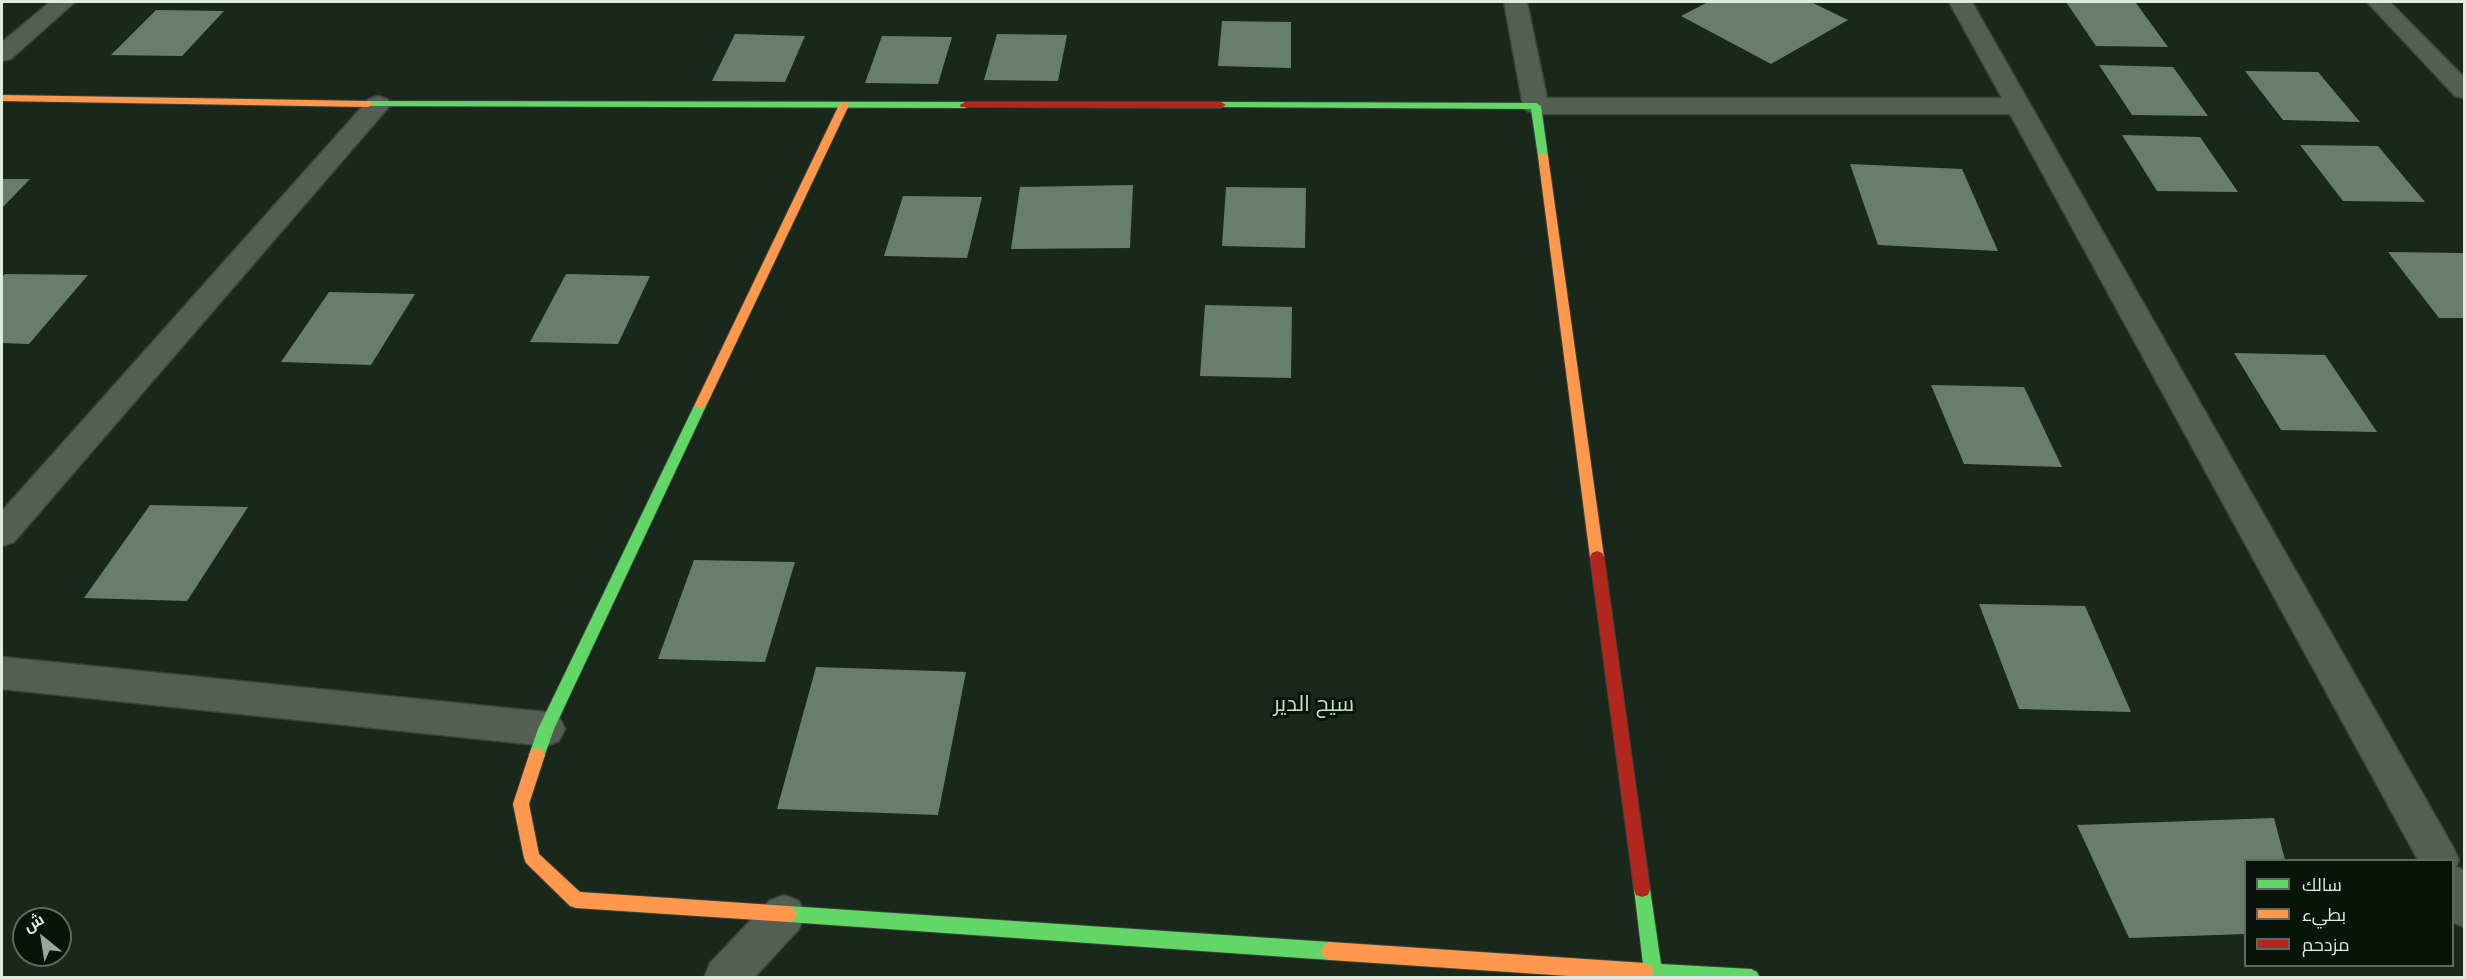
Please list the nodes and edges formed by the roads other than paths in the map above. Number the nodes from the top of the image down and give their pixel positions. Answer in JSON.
{"nodes":[{"id":1,"x":63,"y":2,"type":"edge"},
{"id":2,"x":1515,"y":2,"type":"edge"},
{"id":3,"x":1961,"y":2,"type":"edge"},
{"id":4,"x":2378,"y":2,"type":"edge"},
{"id":5,"x":2,"y":54,"type":"edge"},
{"id":6,"x":2464,"y":91,"type":"edge"},
{"id":7,"x":2,"y":99,"type":"edge"},
{"id":8,"x":378,"y":104,"type":"junction"},
{"id":9,"x":844,"y":105,"type":"junction"},
{"id":10,"x":1536,"y":106,"type":"junction"},
{"id":11,"x":2020,"y":106,"type":"junction"},
{"id":12,"x":2,"y":533,"type":"edge"},
{"id":13,"x":2,"y":673,"type":"edge"},
{"id":14,"x":546,"y":729,"type":"junction"},
{"id":15,"x":2438,"y":859,"type":"edge"},
{"id":16,"x":2454,"y":889,"type":"edge"},
{"id":17,"x":2464,"y":907,"type":"edge"},
{"id":18,"x":784,"y":915,"type":"junction"},
{"id":19,"x":1653,"y":973,"type":"junction"},
{"id":20,"x":724,"y":978,"type":"edge"},
{"id":21,"x":1751,"y":978,"type":"edge"}],
"edges":[{"from":1,"to":5,"type":"street"},
{"from":2,"to":10,"type":"street"},
{"from":3,"to":11,"type":"street"},
{"from":4,"to":6,"type":"street"},
{"from":7,"to":8,"type":"street"},
{"from":8,"to":9,"type":"street"},
{"from":8,"to":12,"type":"street"},
{"from":9,"to":10,"type":"street"},
{"from":9,"to":14,"type":"street"},
{"from":10,"to":11,"type":"street"},
{"from":10,"to":19,"type":"street"},
{"from":11,"to":15,"type":"street"},
{"from":13,"to":14,"type":"street"},
{"from":14,"to":18,"type":"street"},
{"from":16,"to":17,"type":"street"},
{"from":18,"to":19,"type":"street"},
{"from":18,"to":20,"type":"street"},
{"from":19,"to":21,"type":"street"}]}
